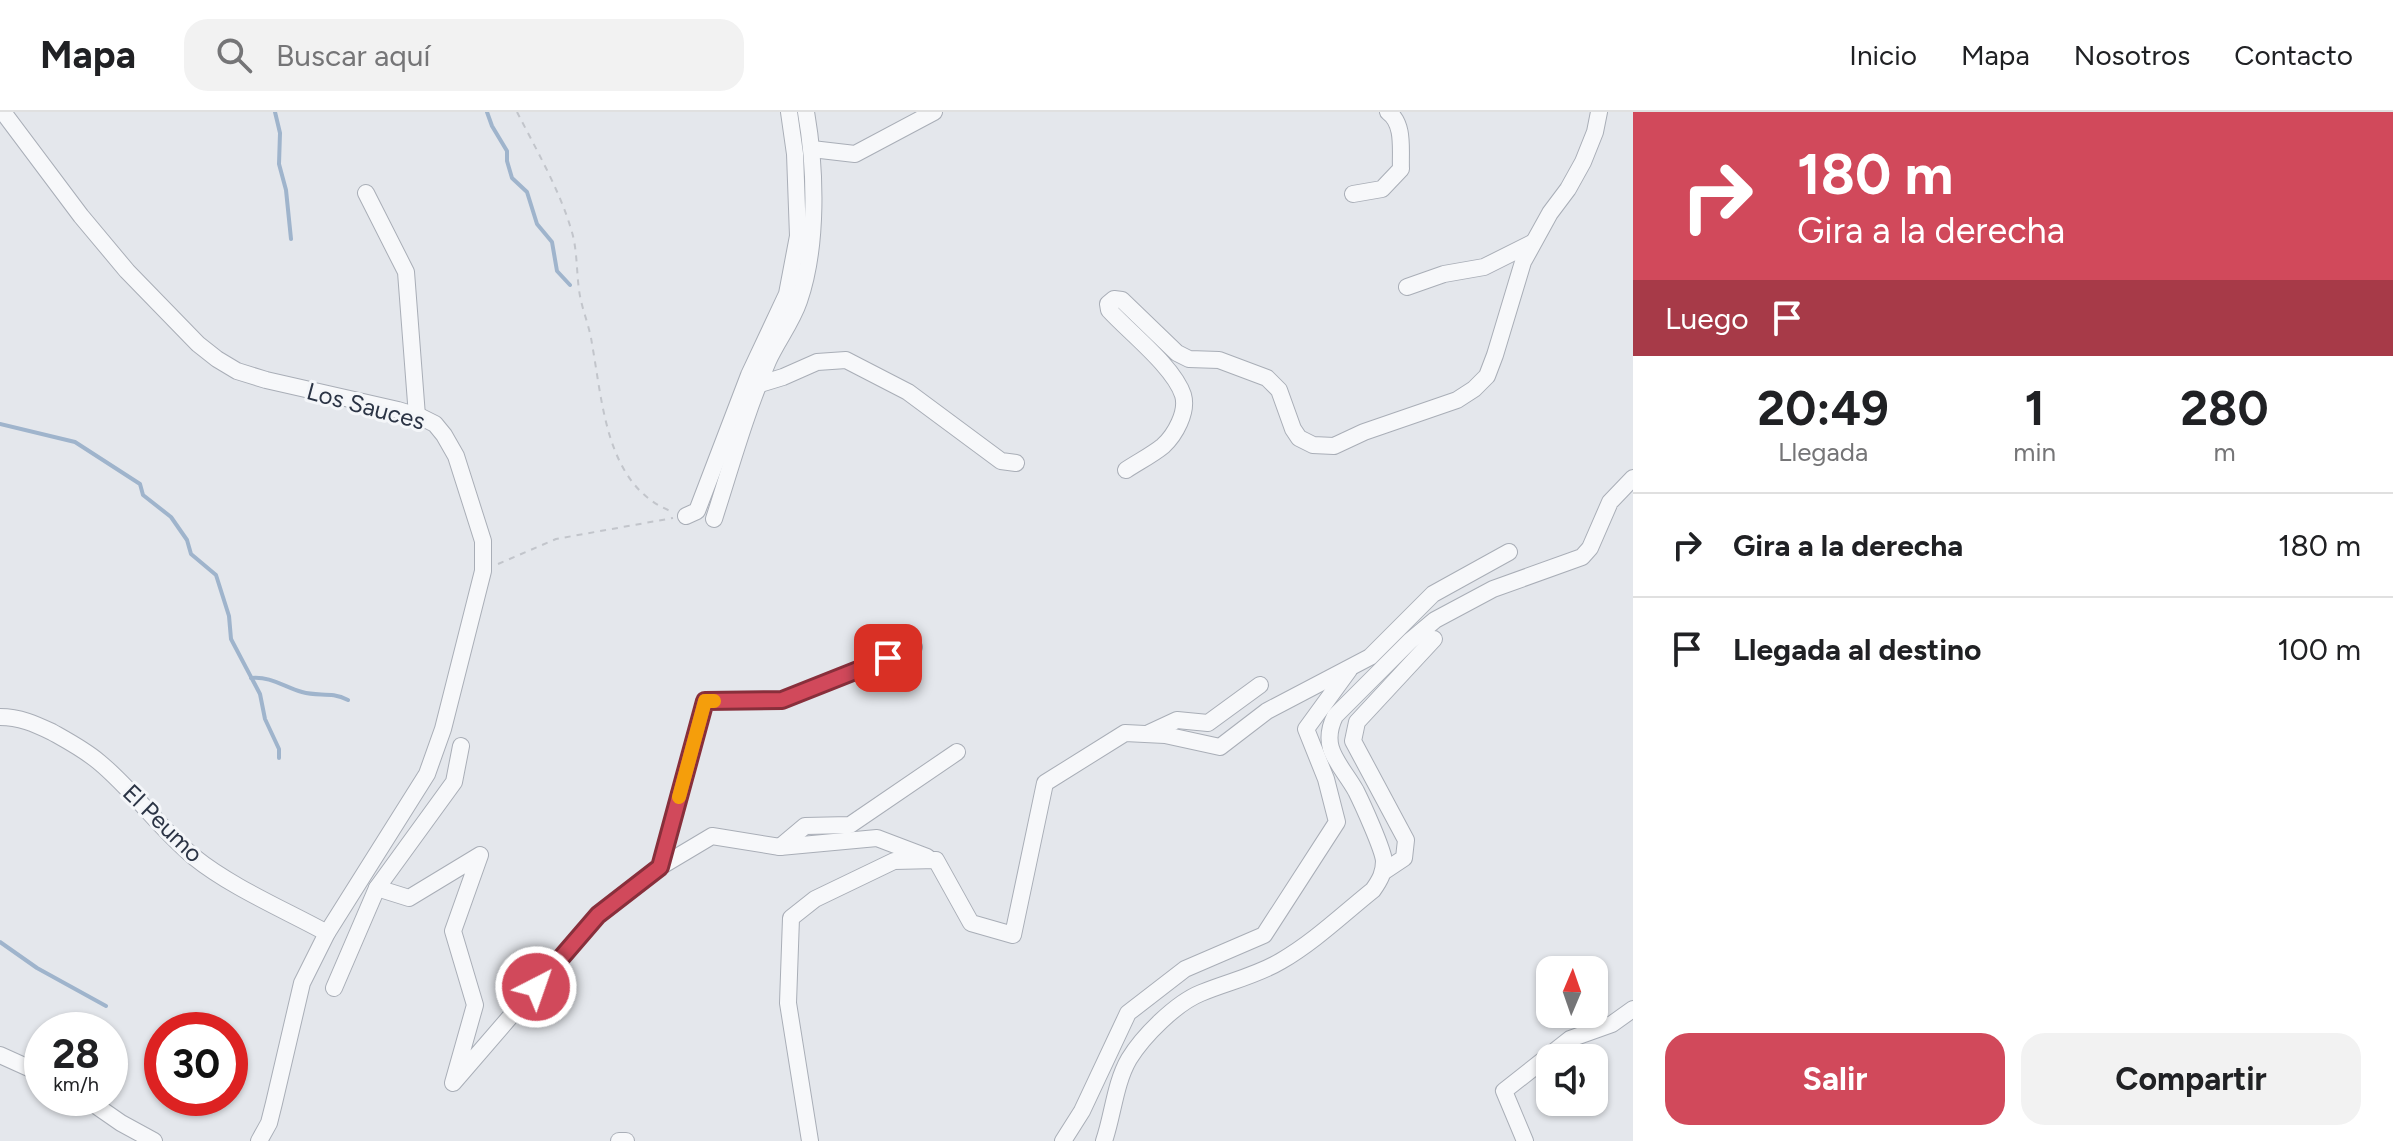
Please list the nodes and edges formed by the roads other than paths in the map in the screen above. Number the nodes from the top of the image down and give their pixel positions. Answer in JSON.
{"nodes":[{"id":1,"x":3,"y":112,"type":"edge"},
{"id":2,"x":789,"y":112,"type":"edge"},
{"id":3,"x":806,"y":112,"type":"edge"},
{"id":4,"x":934,"y":112,"type":"edge"},
{"id":5,"x":1388,"y":112,"type":"edge"},
{"id":6,"x":1599,"y":112,"type":"edge"},
{"id":7,"x":812,"y":149,"type":"junction"},
{"id":8,"x":366,"y":193,"type":"dead end"},
{"id":9,"x":1353,"y":194,"type":"dead end"},
{"id":10,"x":1532,"y":243,"type":"junction"},
{"id":11,"x":1407,"y":287,"type":"dead end"},
{"id":12,"x":760,"y":384,"type":"junction"},
{"id":13,"x":417,"y":416,"type":"junction"},
{"id":14,"x":1016,"y":463,"type":"dead end"},
{"id":15,"x":1126,"y":470,"type":"dead end"},
{"id":16,"x":1633,"y":478,"type":"edge"},
{"id":17,"x":686,"y":516,"type":"road end"},
{"id":18,"x":714,"y":519,"type":"dead end"},
{"id":19,"x":1509,"y":552,"type":"dead end"},
{"id":20,"x":1434,"y":639,"type":"dead end"},
{"id":21,"x":914,"y":647,"type":"dead end"},
{"id":22,"x":1351,"y":666,"type":"junction"},
{"id":23,"x":1260,"y":685,"type":"dead end"},
{"id":24,"x":0,"y":717,"type":"edge"},
{"id":25,"x":1147,"y":734,"type":"junction"},
{"id":26,"x":461,"y":746,"type":"dead end"},
{"id":27,"x":957,"y":752,"type":"dead end"},
{"id":28,"x":780,"y":847,"type":"junction"},
{"id":29,"x":936,"y":860,"type":"junction"},
{"id":30,"x":660,"y":867,"type":"junction"},
{"id":31,"x":1383,"y":872,"type":"junction"},
{"id":32,"x":377,"y":888,"type":"junction"},
{"id":33,"x":327,"y":933,"type":"junction"},
{"id":34,"x":334,"y":988,"type":"dead end"},
{"id":35,"x":1633,"y":1009,"type":"edge"},
{"id":36,"x":0,"y":1055,"type":"edge"},
{"id":37,"x":24,"y":1066,"type":"edge"},
{"id":38,"x":111,"y":1116,"type":"edge"},
{"id":39,"x":154,"y":1141,"type":"edge"},
{"id":40,"x":259,"y":1141,"type":"edge"},
{"id":41,"x":619,"y":1141,"type":"edge"},
{"id":42,"x":626,"y":1141,"type":"edge"},
{"id":43,"x":810,"y":1141,"type":"edge"},
{"id":44,"x":1063,"y":1141,"type":"edge"},
{"id":45,"x":1104,"y":1141,"type":"edge"},
{"id":46,"x":1525,"y":1141,"type":"edge"}],
"edges":[{"from":1,"to":13,"type":"street","name":"Los Sauces"},
{"from":2,"to":17,"type":"street"},
{"from":3,"to":7,"type":"street"},
{"from":4,"to":7,"type":"street"},
{"from":5,"to":9,"type":"street"},
{"from":6,"to":10,"type":"street"},
{"from":7,"to":12,"type":"street"},
{"from":8,"to":13,"type":"street"},
{"from":10,"to":11,"type":"street"},
{"from":10,"to":15,"type":"street"},
{"from":12,"to":14,"type":"street"},
{"from":12,"to":18,"type":"street"},
{"from":13,"to":33,"type":"street","name":"Los Sauces"},
{"from":16,"to":31,"type":"street"},
{"from":19,"to":22,"type":"street"},
{"from":20,"to":31,"type":"street"},
{"from":21,"to":30,"type":"street"},
{"from":22,"to":25,"type":"street"},
{"from":22,"to":44,"type":"street"},
{"from":23,"to":25,"type":"street"},
{"from":24,"to":33,"type":"street","name":"El Peumo"},
{"from":25,"to":29,"type":"street"},
{"from":26,"to":32,"type":"street"},
{"from":27,"to":28,"type":"street"},
{"from":28,"to":29,"type":"street"},
{"from":28,"to":30,"type":"street"},
{"from":29,"to":43,"type":"street"},
{"from":30,"to":32,"type":"street"},
{"from":31,"to":45,"type":"street"},
{"from":32,"to":34,"type":"street"},
{"from":33,"to":40,"type":"street","name":"Los Sauces"},
{"from":35,"to":46,"type":"street"},
{"from":36,"to":37,"type":"street"},
{"from":38,"to":39,"type":"street"},
{"from":41,"to":42,"type":"street"}]}
